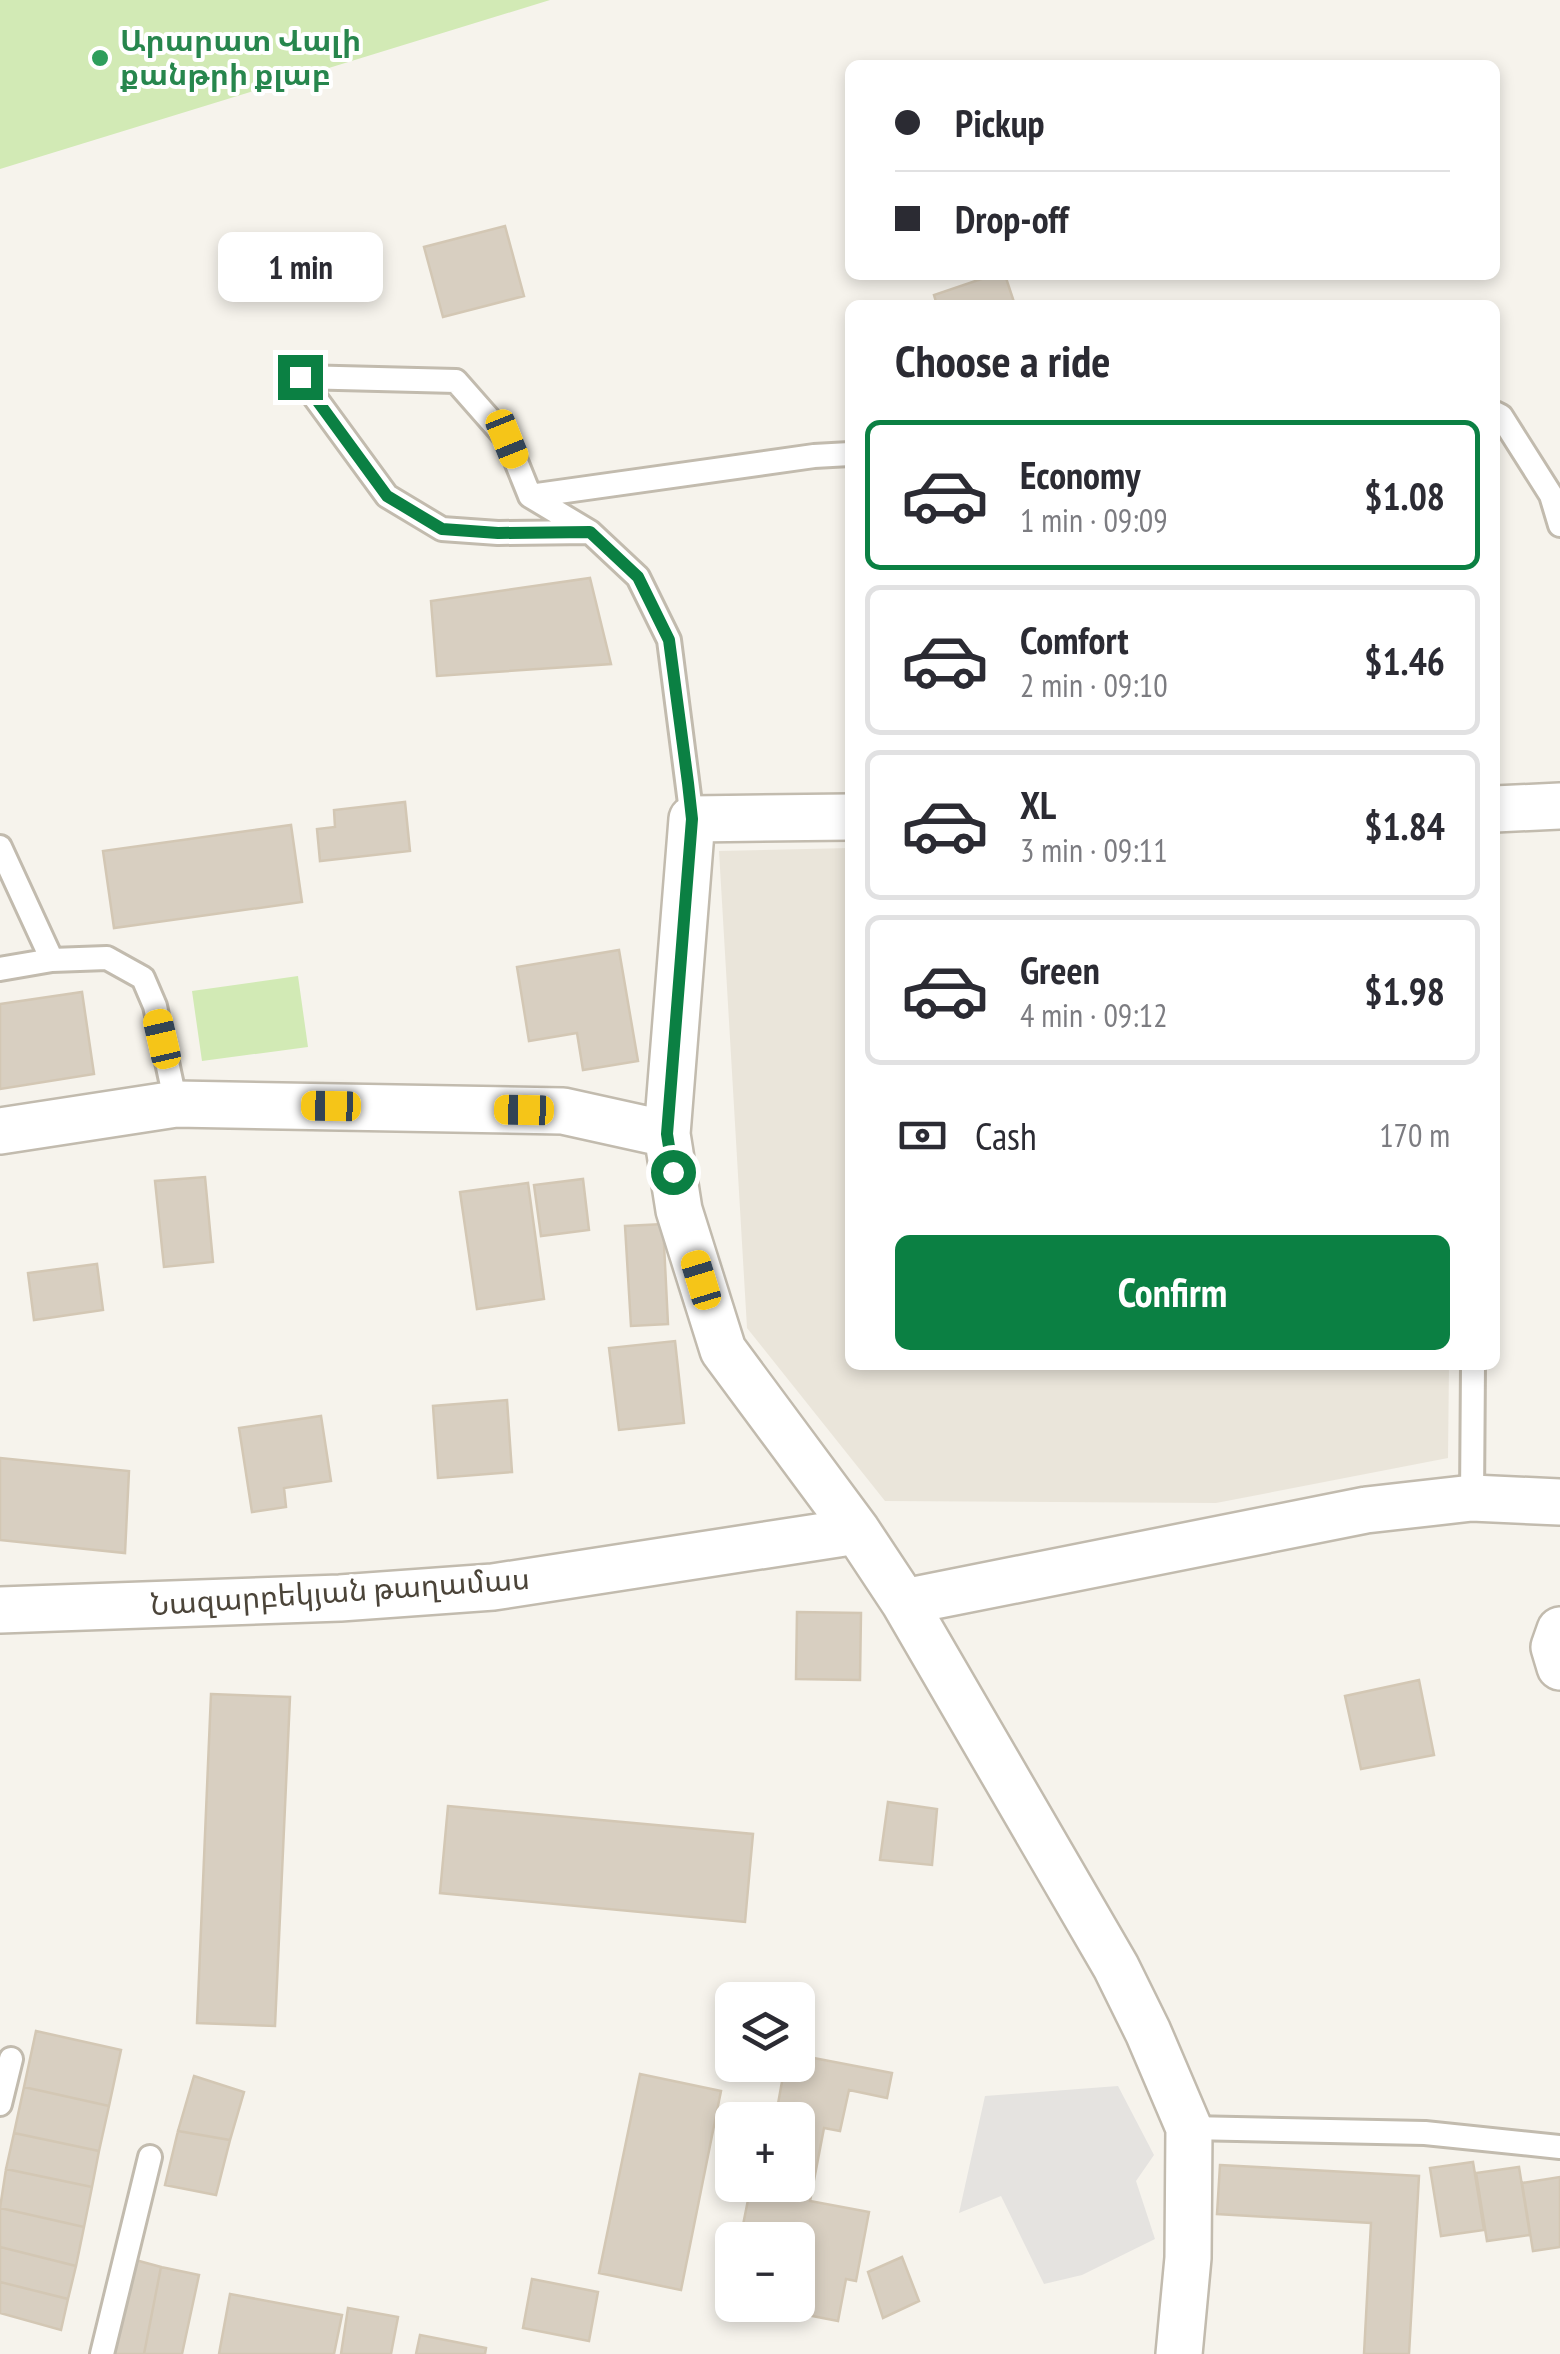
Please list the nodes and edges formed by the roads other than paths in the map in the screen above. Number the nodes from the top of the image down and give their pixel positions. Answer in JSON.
{"nodes":[{"id":1,"x":1500,"y":416,"type":"edge"},
{"id":2,"x":845,"y":454,"type":"edge"},
{"id":3,"x":530,"y":496,"type":"junction"},
{"id":4,"x":1560,"y":525,"type":"edge"},
{"id":5,"x":590,"y":532,"type":"junction"},
{"id":6,"x":1560,"y":806,"type":"edge"},
{"id":7,"x":1500,"y":809,"type":"edge"},
{"id":8,"x":845,"y":817,"type":"edge"},
{"id":9,"x":692,"y":819,"type":"junction"},
{"id":10,"x":0,"y":847,"type":"edge"},
{"id":11,"x":52,"y":960,"type":"junction"},
{"id":12,"x":0,"y":969,"type":"edge"},
{"id":13,"x":176,"y":1104,"type":"junction"},
{"id":14,"x":0,"y":1132,"type":"edge"},
{"id":15,"x":667,"y":1134,"type":"junction"},
{"id":16,"x":1473,"y":1370,"type":"edge"},
{"id":17,"x":1472,"y":1498,"type":"junction"},
{"id":18,"x":1560,"y":1502,"type":"edge"},
{"id":19,"x":857,"y":1531,"type":"junction"},
{"id":20,"x":904,"y":1602,"type":"junction"},
{"id":21,"x":0,"y":1610,"type":"edge"},
{"id":22,"x":1560,"y":1630,"type":"edge"},
{"id":23,"x":1560,"y":1667,"type":"edge"},
{"id":24,"x":10,"y":2059,"type":"dead end"},
{"id":25,"x":0,"y":2104,"type":"edge"},
{"id":26,"x":1190,"y":2128,"type":"junction"},
{"id":27,"x":1560,"y":2146,"type":"edge"},
{"id":28,"x":150,"y":2157,"type":"dead end"},
{"id":29,"x":102,"y":2354,"type":"edge"},
{"id":30,"x":1178,"y":2354,"type":"edge"}],
"edges":[{"from":1,"to":4,"type":"lane"},
{"from":2,"to":3,"type":"lane"},
{"from":3,"to":5,"type":"lane"},
{"from":3,"to":5,"type":"lane"},
{"from":5,"to":9,"type":"lane"},
{"from":6,"to":7,"type":"street"},
{"from":8,"to":9,"type":"street"},
{"from":9,"to":15,"type":"street"},
{"from":10,"to":11,"type":"lane"},
{"from":11,"to":12,"type":"lane"},
{"from":11,"to":13,"type":"lane"},
{"from":13,"to":14,"type":"street"},
{"from":13,"to":15,"type":"street"},
{"from":15,"to":19,"type":"street"},
{"from":16,"to":17,"type":"lane"},
{"from":17,"to":18,"type":"street"},
{"from":17,"to":20,"type":"street"},
{"from":19,"to":20,"type":"street"},
{"from":19,"to":21,"type":"street","name":"Նազարբեկյան թաղամաս"},
{"from":20,"to":26,"type":"street"},
{"from":22,"to":23,"type":"street"},
{"from":24,"to":25,"type":"lane"},
{"from":26,"to":27,"type":"lane"},
{"from":26,"to":30,"type":"street"},
{"from":28,"to":29,"type":"lane"}]}
